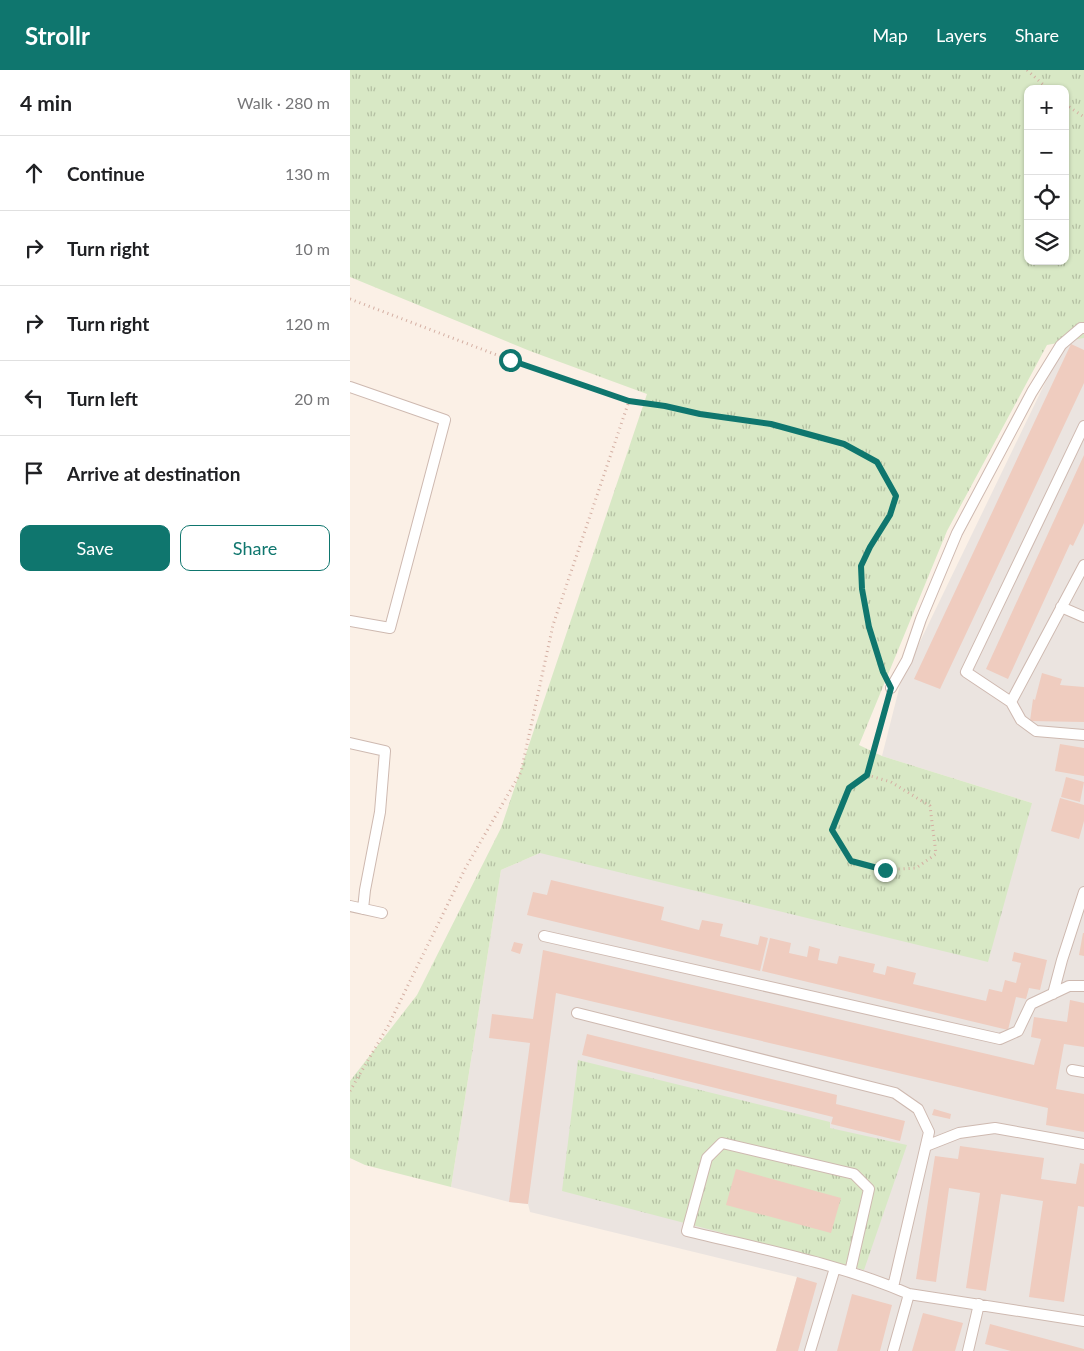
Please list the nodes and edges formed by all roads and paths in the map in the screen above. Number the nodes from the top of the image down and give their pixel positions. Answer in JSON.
{"nodes":[{"id":1,"x":1027,"y":70,"type":"edge"},
{"id":2,"x":1044,"y":85,"type":"edge"},
{"id":3,"x":1069,"y":107,"type":"edge"},
{"id":4,"x":1084,"y":117,"type":"edge"},
{"id":5,"x":350,"y":299,"type":"edge"},
{"id":6,"x":1084,"y":328,"type":"edge"},
{"id":7,"x":350,"y":387,"type":"edge"},
{"id":8,"x":629,"y":401,"type":"junction"},
{"id":9,"x":1084,"y":426,"type":"edge"},
{"id":10,"x":1084,"y":565,"type":"edge"},
{"id":11,"x":1061,"y":607,"type":"junction"},
{"id":12,"x":1084,"y":617,"type":"edge"},
{"id":13,"x":350,"y":621,"type":"edge"},
{"id":14,"x":891,"y":688,"type":"junction"},
{"id":15,"x":1011,"y":702,"type":"junction"},
{"id":16,"x":1084,"y":735,"type":"edge"},
{"id":17,"x":350,"y":743,"type":"edge"},
{"id":18,"x":867,"y":775,"type":"junction"},
{"id":19,"x":1084,"y":892,"type":"edge"},
{"id":20,"x":350,"y":906,"type":"edge"},
{"id":21,"x":363,"y":909,"type":"junction"},
{"id":22,"x":382,"y":913,"type":"dead end"},
{"id":23,"x":544,"y":936,"type":"dead end"},
{"id":24,"x":1084,"y":986,"type":"edge"},
{"id":25,"x":1053,"y":994,"type":"junction"},
{"id":26,"x":578,"y":1013,"type":"dead end"},
{"id":27,"x":1072,"y":1070,"type":"dead end"},
{"id":28,"x":1084,"y":1072,"type":"edge"},
{"id":29,"x":350,"y":1091,"type":"edge"},
{"id":30,"x":1084,"y":1144,"type":"edge"},
{"id":31,"x":926,"y":1146,"type":"junction"},
{"id":32,"x":835,"y":1268,"type":"junction"},
{"id":33,"x":850,"y":1272,"type":"junction"},
{"id":34,"x":893,"y":1287,"type":"junction"},
{"id":35,"x":909,"y":1294,"type":"junction"},
{"id":36,"x":979,"y":1304,"type":"junction"},
{"id":37,"x":1084,"y":1321,"type":"edge"},
{"id":38,"x":810,"y":1351,"type":"edge"},
{"id":39,"x":894,"y":1351,"type":"edge"},
{"id":40,"x":968,"y":1351,"type":"edge"}],
"edges":[{"from":1,"to":2,"type":"path"},
{"from":3,"to":4,"type":"path"},
{"from":5,"to":8,"type":"path"},
{"from":6,"to":14,"type":"lane"},
{"from":7,"to":13,"type":"lane"},
{"from":8,"to":14,"type":"path"},
{"from":8,"to":29,"type":"path"},
{"from":9,"to":15,"type":"lane"},
{"from":10,"to":11,"type":"lane"},
{"from":11,"to":12,"type":"lane"},
{"from":11,"to":15,"type":"lane"},
{"from":14,"to":18,"type":"path"},
{"from":15,"to":16,"type":"lane"},
{"from":17,"to":21,"type":"lane"},
{"from":18,"to":18,"type":"path"},
{"from":19,"to":25,"type":"lane"},
{"from":20,"to":21,"type":"lane"},
{"from":21,"to":22,"type":"lane"},
{"from":23,"to":25,"type":"lane"},
{"from":24,"to":25,"type":"lane"},
{"from":26,"to":31,"type":"lane"},
{"from":27,"to":28,"type":"lane"},
{"from":30,"to":31,"type":"lane"},
{"from":31,"to":34,"type":"lane"},
{"from":32,"to":33,"type":"lane"},
{"from":32,"to":33,"type":"lane"},
{"from":32,"to":38,"type":"lane"},
{"from":33,"to":34,"type":"lane"},
{"from":34,"to":35,"type":"lane"},
{"from":35,"to":36,"type":"lane"},
{"from":35,"to":39,"type":"lane"},
{"from":36,"to":37,"type":"lane"},
{"from":36,"to":40,"type":"lane"}]}
